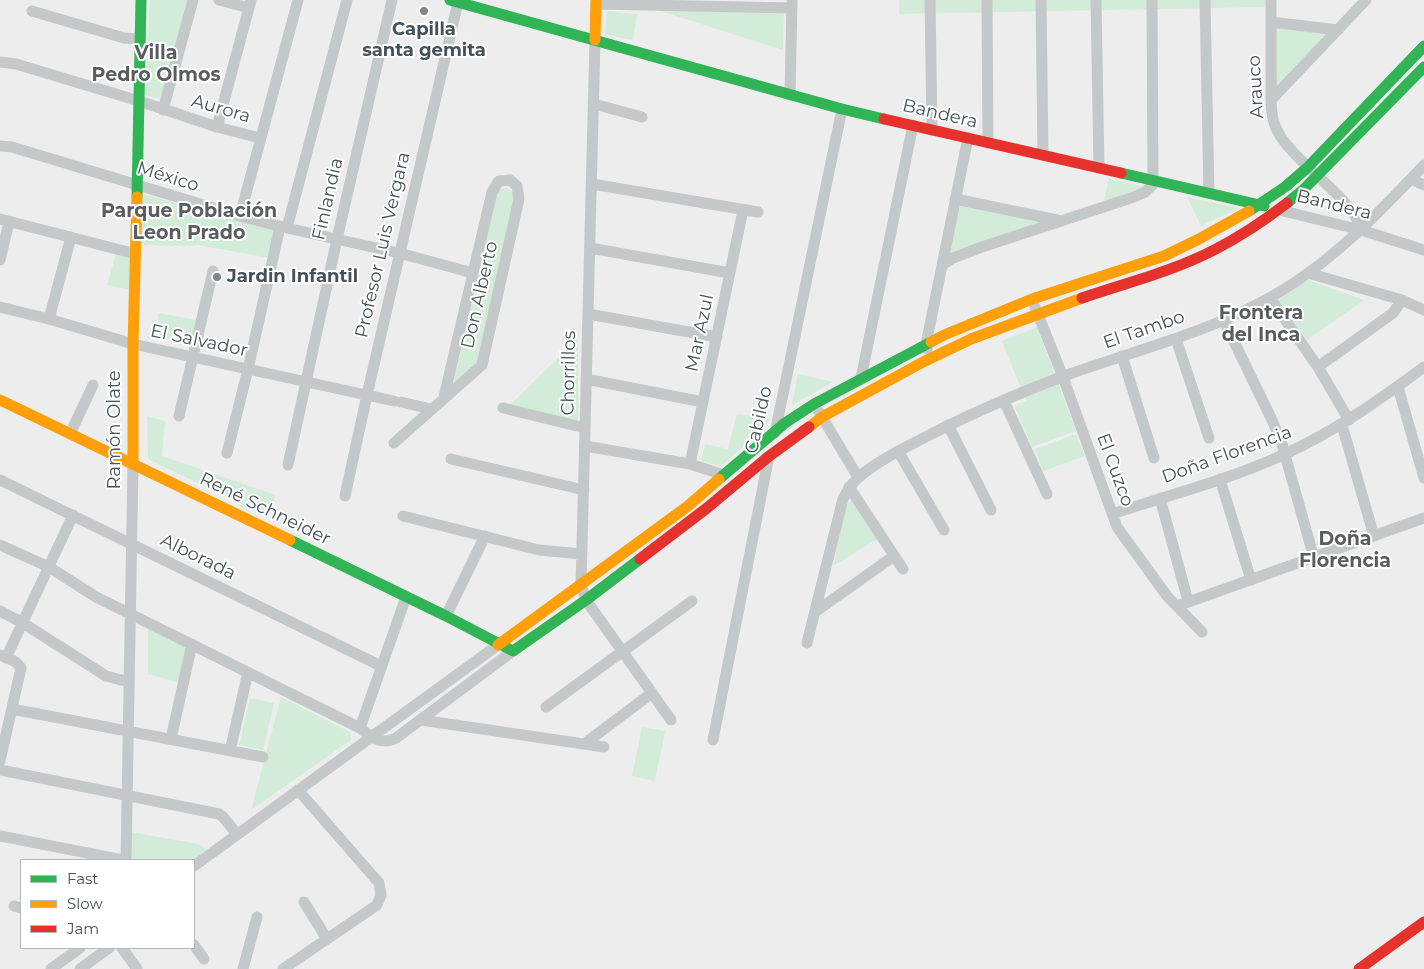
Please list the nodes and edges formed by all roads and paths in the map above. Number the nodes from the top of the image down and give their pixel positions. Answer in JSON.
{"nodes":[{"id":1,"x":141,"y":0,"type":"edge"},
{"id":2,"x":193,"y":0,"type":"edge"},
{"id":3,"x":219,"y":0,"type":"edge"},
{"id":4,"x":298,"y":0,"type":"edge"},
{"id":5,"x":347,"y":0,"type":"edge"},
{"id":6,"x":392,"y":0,"type":"edge"},
{"id":7,"x":930,"y":0,"type":"edge"},
{"id":8,"x":986,"y":0,"type":"edge"},
{"id":9,"x":1042,"y":0,"type":"edge"},
{"id":10,"x":1096,"y":0,"type":"edge"},
{"id":11,"x":1152,"y":0,"type":"edge"},
{"id":12,"x":1205,"y":0,"type":"edge"},
{"id":13,"x":1271,"y":0,"type":"edge"},
{"id":14,"x":1366,"y":0,"type":"edge"},
{"id":15,"x":454,"y":1,"type":"edge"},
{"id":16,"x":596,"y":2,"type":"edge"},
{"id":17,"x":250,"y":4,"type":"edge"},
{"id":18,"x":478,"y":4,"type":"edge"},
{"id":19,"x":792,"y":4,"type":"edge"},
{"id":20,"x":32,"y":11,"type":"dead end"},
{"id":21,"x":1271,"y":22,"type":"junction"},
{"id":22,"x":1338,"y":30,"type":"junction"},
{"id":23,"x":140,"y":40,"type":"junction"},
{"id":24,"x":595,"y":40,"type":"junction"},
{"id":25,"x":1424,"y":46,"type":"edge"},
{"id":26,"x":0,"y":62,"type":"edge"},
{"id":27,"x":1424,"y":67,"type":"edge"},
{"id":28,"x":790,"y":95,"type":"junction"},
{"id":29,"x":1272,"y":99,"type":"junction"},
{"id":30,"x":139,"y":101,"type":"junction"},
{"id":31,"x":594,"y":104,"type":"junction"},
{"id":32,"x":842,"y":109,"type":"junction"},
{"id":33,"x":163,"y":110,"type":"junction"},
{"id":34,"x":642,"y":117,"type":"dead end"},
{"id":35,"x":913,"y":125,"type":"junction"},
{"id":36,"x":217,"y":127,"type":"junction"},
{"id":37,"x":932,"y":130,"type":"junction"},
{"id":38,"x":260,"y":138,"type":"junction"},
{"id":39,"x":968,"y":138,"type":"junction"},
{"id":40,"x":988,"y":143,"type":"junction"},
{"id":41,"x":0,"y":146,"type":"edge"},
{"id":42,"x":1043,"y":155,"type":"junction"},
{"id":43,"x":1424,"y":165,"type":"edge"},
{"id":44,"x":1099,"y":168,"type":"junction"},
{"id":45,"x":1307,"y":168,"type":"junction"},
{"id":46,"x":1317,"y":176,"type":"junction"},
{"id":47,"x":1411,"y":179,"type":"junction"},
{"id":48,"x":1155,"y":181,"type":"junction"},
{"id":49,"x":592,"y":184,"type":"junction"},
{"id":50,"x":1424,"y":185,"type":"edge"},
{"id":51,"x":137,"y":186,"type":"junction"},
{"id":52,"x":1209,"y":193,"type":"junction"},
{"id":53,"x":955,"y":199,"type":"junction"},
{"id":54,"x":1259,"y":205,"type":"junction"},
{"id":55,"x":743,"y":210,"type":"junction"},
{"id":56,"x":1280,"y":210,"type":"junction"},
{"id":57,"x":758,"y":212,"type":"dead end"},
{"id":58,"x":240,"y":216,"type":"junction"},
{"id":59,"x":5,"y":220,"type":"edge"},
{"id":60,"x":1058,"y":221,"type":"junction"},
{"id":61,"x":283,"y":228,"type":"junction"},
{"id":62,"x":1361,"y":230,"type":"junction"},
{"id":63,"x":71,"y":237,"type":"junction"},
{"id":64,"x":337,"y":239,"type":"junction"},
{"id":65,"x":590,"y":248,"type":"junction"},
{"id":66,"x":1424,"y":250,"type":"edge"},
{"id":67,"x":400,"y":253,"type":"junction"},
{"id":68,"x":136,"y":254,"type":"junction"},
{"id":69,"x":0,"y":260,"type":"edge"},
{"id":70,"x":942,"y":265,"type":"junction"},
{"id":71,"x":213,"y":270,"type":"dead end"},
{"id":72,"x":473,"y":273,"type":"junction"},
{"id":73,"x":730,"y":273,"type":"junction"},
{"id":74,"x":1308,"y":273,"type":"junction"},
{"id":75,"x":1270,"y":298,"type":"junction"},
{"id":76,"x":1032,"y":299,"type":"junction"},
{"id":77,"x":1402,"y":300,"type":"junction"},
{"id":78,"x":0,"y":307,"type":"edge"},
{"id":79,"x":1424,"y":310,"type":"edge"},
{"id":80,"x":1038,"y":313,"type":"junction"},
{"id":81,"x":588,"y":314,"type":"junction"},
{"id":82,"x":49,"y":319,"type":"junction"},
{"id":83,"x":1224,"y":321,"type":"junction"},
{"id":84,"x":717,"y":337,"type":"junction"},
{"id":85,"x":1176,"y":339,"type":"junction"},
{"id":86,"x":133,"y":344,"type":"junction"},
{"id":87,"x":926,"y":344,"type":"junction"},
{"id":88,"x":1122,"y":356,"type":"junction"},
{"id":89,"x":192,"y":357,"type":"junction"},
{"id":90,"x":930,"y":359,"type":"junction"},
{"id":91,"x":1318,"y":367,"type":"junction"},
{"id":92,"x":1424,"y":367,"type":"edge"},
{"id":93,"x":248,"y":369,"type":"junction"},
{"id":94,"x":1063,"y":376,"type":"junction"},
{"id":95,"x":861,"y":378,"type":"junction"},
{"id":96,"x":586,"y":379,"type":"junction"},
{"id":97,"x":307,"y":382,"type":"junction"},
{"id":98,"x":93,"y":385,"type":"dead end"},
{"id":99,"x":1398,"y":387,"type":"junction"},
{"id":100,"x":366,"y":395,"type":"junction"},
{"id":101,"x":444,"y":397,"type":"junction"},
{"id":102,"x":0,"y":400,"type":"edge"},
{"id":103,"x":1004,"y":400,"type":"junction"},
{"id":104,"x":703,"y":402,"type":"junction"},
{"id":105,"x":814,"y":404,"type":"junction"},
{"id":106,"x":503,"y":408,"type":"dead end"},
{"id":107,"x":431,"y":409,"type":"junction"},
{"id":108,"x":179,"y":416,"type":"dead end"},
{"id":109,"x":822,"y":417,"type":"junction"},
{"id":110,"x":1346,"y":422,"type":"junction"},
{"id":111,"x":948,"y":425,"type":"junction"},
{"id":112,"x":585,"y":428,"type":"junction"},
{"id":113,"x":776,"y":430,"type":"junction"},
{"id":114,"x":70,"y":434,"type":"junction"},
{"id":115,"x":1210,"y":438,"type":"dead end"},
{"id":116,"x":394,"y":443,"type":"dead end"},
{"id":117,"x":585,"y":446,"type":"junction"},
{"id":118,"x":898,"y":452,"type":"junction"},
{"id":119,"x":227,"y":453,"type":"dead end"},
{"id":120,"x":1284,"y":455,"type":"junction"},
{"id":121,"x":768,"y":457,"type":"junction"},
{"id":122,"x":1154,"y":458,"type":"dead end"},
{"id":123,"x":450,"y":460,"type":"dead end"},
{"id":124,"x":133,"y":464,"type":"junction"},
{"id":125,"x":690,"y":464,"type":"junction"},
{"id":126,"x":288,"y":465,"type":"dead end"},
{"id":127,"x":724,"y":475,"type":"junction"},
{"id":128,"x":858,"y":477,"type":"junction"},
{"id":129,"x":1424,"y":478,"type":"edge"},
{"id":130,"x":1220,"y":479,"type":"junction"},
{"id":131,"x":0,"y":480,"type":"edge"},
{"id":132,"x":849,"y":487,"type":"junction"},
{"id":133,"x":584,"y":490,"type":"junction"},
{"id":134,"x":1047,"y":494,"type":"dead end"},
{"id":135,"x":345,"y":496,"type":"dead end"},
{"id":136,"x":1160,"y":498,"type":"junction"},
{"id":137,"x":991,"y":510,"type":"dead end"},
{"id":138,"x":1112,"y":514,"type":"junction"},
{"id":139,"x":73,"y":515,"type":"junction"},
{"id":140,"x":403,"y":516,"type":"dead end"},
{"id":141,"x":1424,"y":518,"type":"edge"},
{"id":142,"x":944,"y":530,"type":"dead end"},
{"id":143,"x":484,"y":536,"type":"junction"},
{"id":144,"x":1374,"y":536,"type":"junction"},
{"id":145,"x":131,"y":543,"type":"junction"},
{"id":146,"x":0,"y":545,"type":"edge"},
{"id":147,"x":582,"y":554,"type":"junction"},
{"id":148,"x":894,"y":556,"type":"junction"},
{"id":149,"x":1314,"y":558,"type":"junction"},
{"id":150,"x":49,"y":567,"type":"junction"},
{"id":151,"x":903,"y":569,"type":"dead end"},
{"id":152,"x":1251,"y":580,"type":"junction"},
{"id":153,"x":581,"y":585,"type":"junction"},
{"id":154,"x":406,"y":597,"type":"junction"},
{"id":155,"x":586,"y":600,"type":"junction"},
{"id":156,"x":692,"y":601,"type":"dead end"},
{"id":157,"x":1183,"y":604,"type":"junction"},
{"id":158,"x":0,"y":612,"type":"edge"},
{"id":159,"x":815,"y":612,"type":"junction"},
{"id":160,"x":130,"y":614,"type":"junction"},
{"id":161,"x":446,"y":616,"type":"junction"},
{"id":162,"x":23,"y":623,"type":"junction"},
{"id":163,"x":1202,"y":632,"type":"dead end"},
{"id":164,"x":807,"y":643,"type":"dead end"},
{"id":165,"x":192,"y":644,"type":"junction"},
{"id":166,"x":498,"y":644,"type":"junction"},
{"id":167,"x":514,"y":651,"type":"junction"},
{"id":168,"x":622,"y":651,"type":"junction"},
{"id":169,"x":3,"y":656,"type":"edge"},
{"id":170,"x":381,"y":666,"type":"junction"},
{"id":171,"x":248,"y":672,"type":"junction"},
{"id":172,"x":129,"y":682,"type":"junction"},
{"id":173,"x":652,"y":694,"type":"junction"},
{"id":174,"x":546,"y":707,"type":"dead end"},
{"id":175,"x":12,"y":709,"type":"junction"},
{"id":176,"x":421,"y":720,"type":"junction"},
{"id":177,"x":671,"y":720,"type":"dead end"},
{"id":178,"x":360,"y":728,"type":"junction"},
{"id":179,"x":128,"y":731,"type":"junction"},
{"id":180,"x":371,"y":737,"type":"junction"},
{"id":181,"x":172,"y":739,"type":"junction"},
{"id":182,"x":713,"y":740,"type":"dead end"},
{"id":183,"x":584,"y":744,"type":"junction"},
{"id":184,"x":604,"y":747,"type":"dead end"},
{"id":185,"x":230,"y":750,"type":"junction"},
{"id":186,"x":263,"y":757,"type":"dead end"},
{"id":187,"x":0,"y":761,"type":"edge"},
{"id":188,"x":0,"y":770,"type":"edge"},
{"id":189,"x":298,"y":790,"type":"junction"},
{"id":190,"x":127,"y":796,"type":"junction"},
{"id":191,"x":237,"y":834,"type":"junction"},
{"id":192,"x":0,"y":836,"type":"edge"},
{"id":193,"x":119,"y":859,"type":"edge"},
{"id":194,"x":124,"y":859,"type":"edge"},
{"id":195,"x":195,"y":865,"type":"edge"},
{"id":196,"x":304,"y":902,"type":"dead end"},
{"id":197,"x":257,"y":918,"type":"dead end"},
{"id":198,"x":1424,"y":922,"type":"edge"},
{"id":199,"x":327,"y":938,"type":"junction"},
{"id":200,"x":195,"y":946,"type":"edge"},
{"id":201,"x":79,"y":949,"type":"edge"},
{"id":202,"x":108,"y":949,"type":"edge"},
{"id":203,"x":123,"y":949,"type":"edge"},
{"id":204,"x":204,"y":959,"type":"dead end"},
{"id":205,"x":55,"y":968,"type":"edge"},
{"id":206,"x":80,"y":969,"type":"edge"},
{"id":207,"x":138,"y":969,"type":"edge"},
{"id":208,"x":243,"y":969,"type":"edge"},
{"id":209,"x":283,"y":969,"type":"edge"},
{"id":210,"x":1359,"y":969,"type":"edge"}],
"edges":[{"from":1,"to":23,"type":"street","name":"Ramón Olate"},
{"from":2,"to":33,"type":"street"},
{"from":3,"to":17,"type":"street"},
{"from":4,"to":38,"type":"street"},
{"from":5,"to":61,"type":"street"},
{"from":6,"to":64,"type":"street","name":"Finlandia"},
{"from":7,"to":37,"type":"street"},
{"from":8,"to":40,"type":"street"},
{"from":9,"to":42,"type":"street"},
{"from":10,"to":44,"type":"street"},
{"from":11,"to":48,"type":"street"},
{"from":12,"to":52,"type":"street"},
{"from":13,"to":21,"type":"street","name":"Arauco"},
{"from":14,"to":22,"type":"street"},
{"from":15,"to":18,"type":"street","name":"Bandera"},
{"from":15,"to":67,"type":"street","name":"Profesor Luis Vergara"},
{"from":16,"to":19,"type":"street"},
{"from":16,"to":24,"type":"street","name":"Chorrillos"},
{"from":17,"to":36,"type":"street"},
{"from":18,"to":24,"type":"street","name":"Bandera"},
{"from":19,"to":28,"type":"street"},
{"from":20,"to":23,"type":"street"},
{"from":21,"to":22,"type":"street"},
{"from":21,"to":29,"type":"street","name":"Arauco"},
{"from":22,"to":29,"type":"street"},
{"from":23,"to":30,"type":"street","name":"Ramón Olate"},
{"from":24,"to":28,"type":"street","name":"Bandera"},
{"from":24,"to":31,"type":"street","name":"Chorrillos"},
{"from":25,"to":45,"type":"street"},
{"from":26,"to":30,"type":"street","name":"Aurora"},
{"from":27,"to":46,"type":"street"},
{"from":28,"to":32,"type":"street","name":"Bandera"},
{"from":29,"to":45,"type":"street","name":"Arauco"},
{"from":30,"to":33,"type":"street","name":"Aurora"},
{"from":30,"to":51,"type":"street","name":"Ramón Olate"},
{"from":31,"to":34,"type":"street"},
{"from":31,"to":49,"type":"street","name":"Chorrillos"},
{"from":32,"to":35,"type":"street","name":"Bandera"},
{"from":32,"to":113,"type":"street","name":"Cabildo"},
{"from":33,"to":36,"type":"street","name":"Aurora"},
{"from":35,"to":37,"type":"street","name":"Bandera"},
{"from":35,"to":95,"type":"street"},
{"from":36,"to":38,"type":"street","name":"Aurora"},
{"from":37,"to":39,"type":"street","name":"Bandera"},
{"from":38,"to":58,"type":"street"},
{"from":39,"to":40,"type":"street","name":"Bandera"},
{"from":39,"to":53,"type":"street"},
{"from":40,"to":42,"type":"street","name":"Bandera"},
{"from":41,"to":51,"type":"street","name":"México"},
{"from":42,"to":44,"type":"street","name":"Bandera"},
{"from":43,"to":47,"type":"street","name":"El Tambo"},
{"from":44,"to":48,"type":"street","name":"Bandera"},
{"from":45,"to":46,"type":"street","name":"Arauco"},
{"from":45,"to":54,"type":"street"},
{"from":46,"to":56,"type":"street"},
{"from":46,"to":62,"type":"street","name":"Arauco"},
{"from":47,"to":50,"type":"street"},
{"from":47,"to":62,"type":"street","name":"El Tambo"},
{"from":48,"to":52,"type":"street","name":"Bandera"},
{"from":48,"to":60,"type":"street"},
{"from":49,"to":55,"type":"street"},
{"from":49,"to":65,"type":"street","name":"Chorrillos"},
{"from":51,"to":58,"type":"street","name":"México"},
{"from":51,"to":68,"type":"street","name":"Ramón Olate"},
{"from":52,"to":54,"type":"street","name":"Bandera"},
{"from":53,"to":60,"type":"street"},
{"from":53,"to":70,"type":"street"},
{"from":54,"to":56,"type":"street","name":"Bandera"},
{"from":54,"to":76,"type":"street"},
{"from":55,"to":57,"type":"street"},
{"from":55,"to":73,"type":"street","name":"Mar Azul"},
{"from":56,"to":62,"type":"street","name":"Bandera"},
{"from":56,"to":80,"type":"street"},
{"from":58,"to":61,"type":"street","name":"México"},
{"from":59,"to":63,"type":"street"},
{"from":59,"to":69,"type":"street"},
{"from":60,"to":70,"type":"street"},
{"from":61,"to":64,"type":"street","name":"México"},
{"from":61,"to":93,"type":"street"},
{"from":62,"to":66,"type":"street","name":"Bandera"},
{"from":62,"to":74,"type":"street","name":"El Tambo"},
{"from":63,"to":68,"type":"street"},
{"from":63,"to":82,"type":"street"},
{"from":64,"to":67,"type":"street","name":"México"},
{"from":64,"to":97,"type":"street","name":"Finlandia"},
{"from":65,"to":73,"type":"street"},
{"from":65,"to":81,"type":"street","name":"Chorrillos"},
{"from":67,"to":72,"type":"street","name":"México"},
{"from":67,"to":100,"type":"street","name":"Profesor Luis Vergara"},
{"from":68,"to":86,"type":"street","name":"Ramón Olate"},
{"from":70,"to":87,"type":"street"},
{"from":71,"to":89,"type":"street"},
{"from":72,"to":101,"type":"street"},
{"from":72,"to":101,"type":"street","name":"Don Alberto"},
{"from":73,"to":84,"type":"street","name":"Mar Azul"},
{"from":74,"to":75,"type":"street","name":"El Tambo"},
{"from":74,"to":77,"type":"street"},
{"from":75,"to":83,"type":"street","name":"El Tambo"},
{"from":75,"to":91,"type":"street"},
{"from":76,"to":80,"type":"street","name":"El Cuzco"},
{"from":76,"to":87,"type":"street"},
{"from":77,"to":79,"type":"street"},
{"from":77,"to":91,"type":"street"},
{"from":78,"to":82,"type":"street","name":"El Salvador"},
{"from":80,"to":90,"type":"street"},
{"from":80,"to":94,"type":"street","name":"El Cuzco"},
{"from":81,"to":84,"type":"street"},
{"from":81,"to":96,"type":"street","name":"Chorrillos"},
{"from":82,"to":86,"type":"street","name":"El Salvador"},
{"from":83,"to":85,"type":"street","name":"El Tambo"},
{"from":83,"to":120,"type":"street"},
{"from":84,"to":104,"type":"street","name":"Mar Azul"},
{"from":85,"to":88,"type":"street","name":"El Tambo"},
{"from":85,"to":115,"type":"street"},
{"from":86,"to":89,"type":"street","name":"El Salvador"},
{"from":86,"to":124,"type":"street","name":"Ramón Olate"},
{"from":87,"to":90,"type":"street"},
{"from":87,"to":95,"type":"street"},
{"from":88,"to":94,"type":"street","name":"El Tambo"},
{"from":88,"to":122,"type":"street"},
{"from":89,"to":93,"type":"street","name":"El Salvador"},
{"from":89,"to":108,"type":"street"},
{"from":90,"to":109,"type":"street"},
{"from":91,"to":110,"type":"street"},
{"from":92,"to":99,"type":"street","name":"Doña Florencia"},
{"from":93,"to":97,"type":"street","name":"El Salvador"},
{"from":93,"to":119,"type":"street"},
{"from":94,"to":103,"type":"street","name":"El Tambo"},
{"from":94,"to":138,"type":"street","name":"El Cuzco"},
{"from":95,"to":105,"type":"street"},
{"from":96,"to":104,"type":"street"},
{"from":96,"to":112,"type":"street","name":"Chorrillos"},
{"from":97,"to":100,"type":"street","name":"El Salvador"},
{"from":97,"to":126,"type":"street","name":"Finlandia"},
{"from":98,"to":114,"type":"street"},
{"from":99,"to":110,"type":"street","name":"Doña Florencia"},
{"from":99,"to":129,"type":"street"},
{"from":100,"to":107,"type":"street","name":"El Salvador"},
{"from":100,"to":135,"type":"street","name":"Profesor Luis Vergara"},
{"from":101,"to":107,"type":"street","name":"Don Alberto"},
{"from":102,"to":114,"type":"street","name":"René Schneider"},
{"from":103,"to":111,"type":"street","name":"El Tambo"},
{"from":103,"to":134,"type":"street"},
{"from":104,"to":125,"type":"street","name":"Mar Azul"},
{"from":105,"to":109,"type":"street"},
{"from":105,"to":113,"type":"street"},
{"from":106,"to":112,"type":"street"},
{"from":107,"to":116,"type":"street","name":"Don Alberto"},
{"from":109,"to":121,"type":"street"},
{"from":109,"to":128,"type":"street"},
{"from":110,"to":120,"type":"street","name":"Doña Florencia"},
{"from":110,"to":144,"type":"street"},
{"from":111,"to":118,"type":"street","name":"El Tambo"},
{"from":111,"to":137,"type":"street"},
{"from":112,"to":117,"type":"street","name":"Chorrillos"},
{"from":113,"to":121,"type":"street","name":"Cabildo"},
{"from":113,"to":127,"type":"street"},
{"from":114,"to":124,"type":"street","name":"René Schneider"},
{"from":117,"to":125,"type":"street"},
{"from":117,"to":133,"type":"street","name":"Chorrillos"},
{"from":118,"to":128,"type":"street","name":"El Tambo"},
{"from":118,"to":142,"type":"street"},
{"from":120,"to":130,"type":"street","name":"Doña Florencia"},
{"from":120,"to":149,"type":"street"},
{"from":121,"to":155,"type":"street"},
{"from":121,"to":182,"type":"street","name":"Cabildo"},
{"from":123,"to":133,"type":"street"},
{"from":124,"to":145,"type":"street","name":"Ramón Olate"},
{"from":124,"to":154,"type":"street","name":"René Schneider"},
{"from":125,"to":127,"type":"street"},
{"from":127,"to":153,"type":"street"},
{"from":128,"to":132,"type":"street","name":"El Tambo"},
{"from":130,"to":136,"type":"street","name":"Doña Florencia"},
{"from":130,"to":152,"type":"street"},
{"from":131,"to":139,"type":"street","name":"Alborada"},
{"from":132,"to":148,"type":"street"},
{"from":132,"to":159,"type":"street"},
{"from":133,"to":147,"type":"street","name":"Chorrillos"},
{"from":136,"to":138,"type":"street","name":"Doña Florencia"},
{"from":136,"to":157,"type":"street"},
{"from":138,"to":157,"type":"street","name":"El Cuzco"},
{"from":139,"to":145,"type":"street","name":"Alborada"},
{"from":139,"to":150,"type":"street"},
{"from":140,"to":143,"type":"street"},
{"from":141,"to":144,"type":"street"},
{"from":143,"to":147,"type":"street"},
{"from":143,"to":161,"type":"street"},
{"from":144,"to":149,"type":"street"},
{"from":145,"to":160,"type":"street","name":"Ramón Olate"},
{"from":145,"to":170,"type":"street","name":"Alborada"},
{"from":146,"to":150,"type":"street"},
{"from":147,"to":153,"type":"street","name":"Chorrillos"},
{"from":148,"to":151,"type":"street"},
{"from":148,"to":159,"type":"street"},
{"from":149,"to":152,"type":"street"},
{"from":150,"to":160,"type":"street"},
{"from":150,"to":162,"type":"street"},
{"from":152,"to":157,"type":"street"},
{"from":153,"to":155,"type":"street","name":"Chorrillos"},
{"from":153,"to":166,"type":"street"},
{"from":154,"to":161,"type":"street","name":"René Schneider"},
{"from":154,"to":170,"type":"street"},
{"from":155,"to":167,"type":"street"},
{"from":155,"to":168,"type":"street","name":"Chorrillos"},
{"from":156,"to":168,"type":"street"},
{"from":157,"to":163,"type":"street","name":"El Cuzco"},
{"from":158,"to":162,"type":"street"},
{"from":159,"to":164,"type":"street"},
{"from":160,"to":165,"type":"street"},
{"from":160,"to":172,"type":"street","name":"Ramón Olate"},
{"from":161,"to":166,"type":"street","name":"René Schneider"},
{"from":162,"to":169,"type":"street"},
{"from":162,"to":172,"type":"street"},
{"from":165,"to":171,"type":"street"},
{"from":165,"to":181,"type":"street"},
{"from":166,"to":167,"type":"street","name":"René Schneider"},
{"from":166,"to":180,"type":"street"},
{"from":167,"to":176,"type":"street"},
{"from":168,"to":173,"type":"street","name":"Chorrillos"},
{"from":168,"to":174,"type":"street"},
{"from":169,"to":175,"type":"street"},
{"from":170,"to":178,"type":"street"},
{"from":171,"to":178,"type":"street"},
{"from":171,"to":185,"type":"street"},
{"from":172,"to":179,"type":"street","name":"Ramón Olate"},
{"from":173,"to":177,"type":"street","name":"Chorrillos"},
{"from":173,"to":183,"type":"street"},
{"from":175,"to":179,"type":"street"},
{"from":175,"to":187,"type":"street"},
{"from":176,"to":180,"type":"street"},
{"from":176,"to":183,"type":"street"},
{"from":178,"to":180,"type":"street"},
{"from":179,"to":181,"type":"street"},
{"from":179,"to":190,"type":"street","name":"Ramón Olate"},
{"from":180,"to":189,"type":"street"},
{"from":181,"to":185,"type":"street"},
{"from":183,"to":184,"type":"street"},
{"from":185,"to":186,"type":"street"},
{"from":188,"to":190,"type":"street"},
{"from":189,"to":191,"type":"street"},
{"from":189,"to":199,"type":"street"},
{"from":190,"to":191,"type":"street"},
{"from":190,"to":194,"type":"street","name":"Ramón Olate"},
{"from":191,"to":195,"type":"street"},
{"from":192,"to":193,"type":"street"},
{"from":196,"to":199,"type":"street"},
{"from":197,"to":208,"type":"street"},
{"from":198,"to":210,"type":"street"},
{"from":199,"to":209,"type":"street"},
{"from":200,"to":204,"type":"street"},
{"from":201,"to":205,"type":"street"},
{"from":202,"to":206,"type":"street"},
{"from":203,"to":207,"type":"street"}]}
